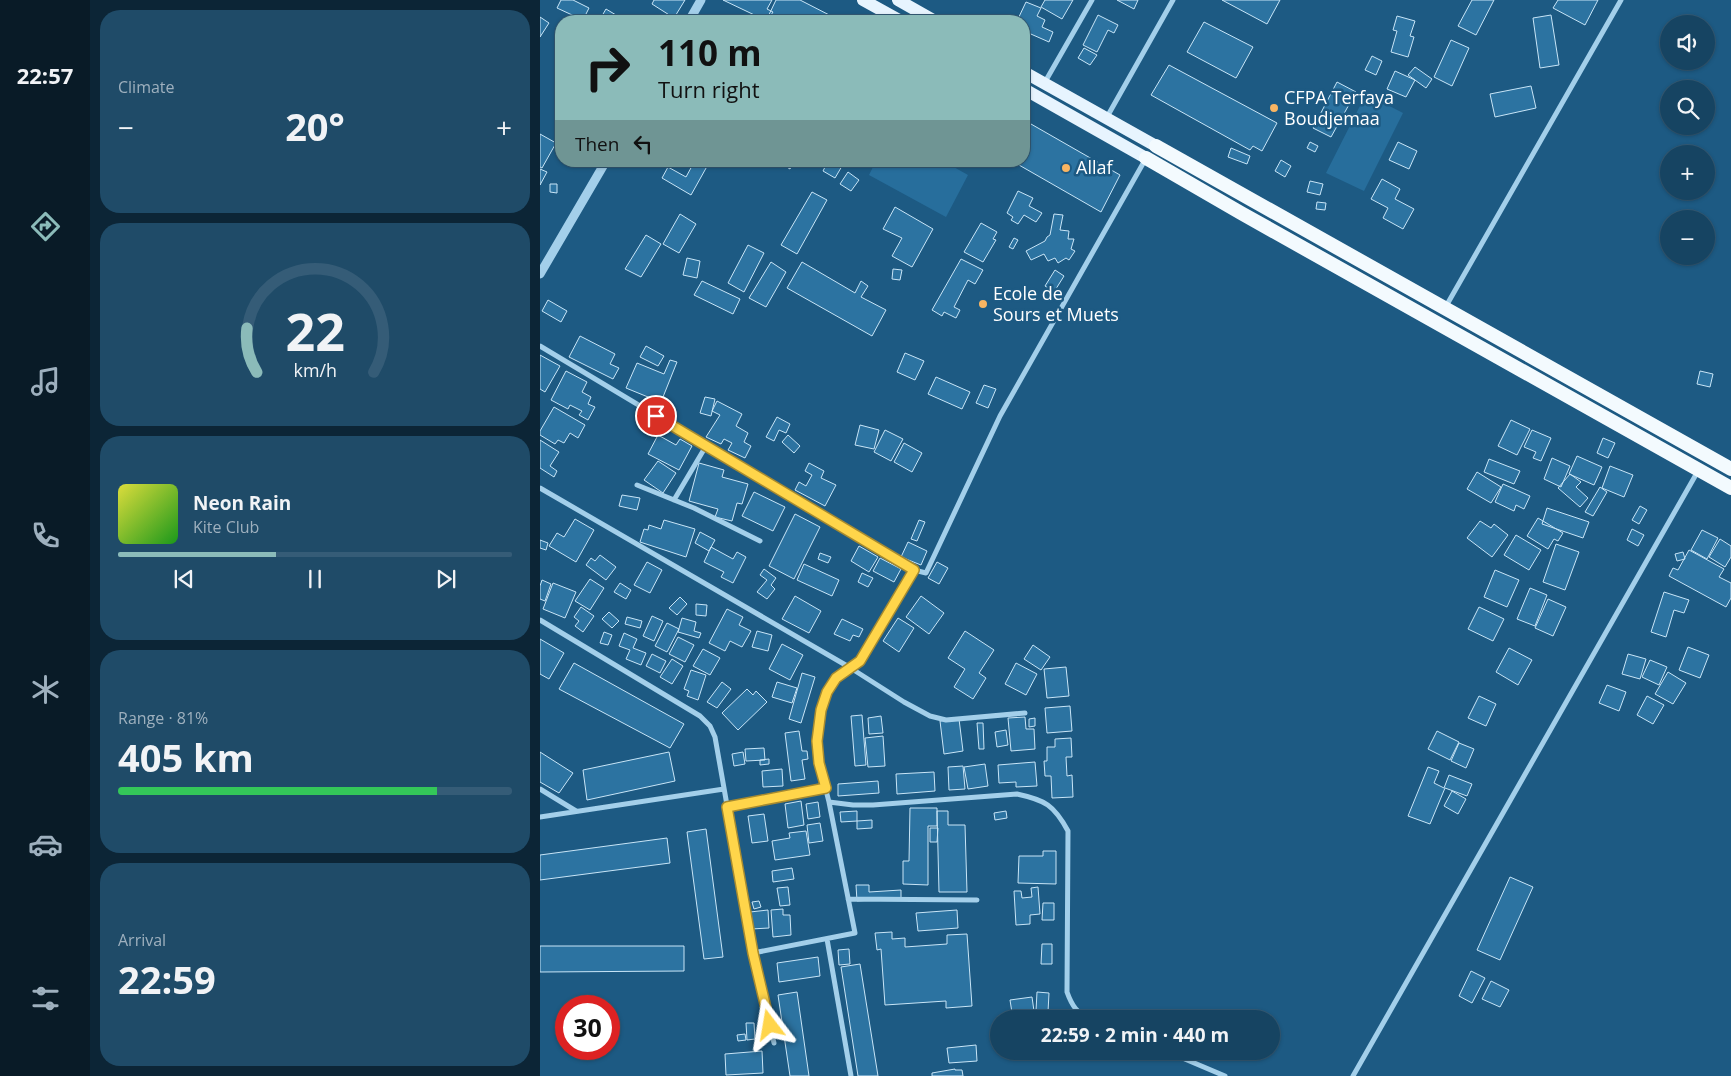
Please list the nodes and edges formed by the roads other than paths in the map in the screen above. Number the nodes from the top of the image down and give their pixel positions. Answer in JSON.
{"nodes":[{"id":1,"x":701,"y":0,"type":"edge"},
{"id":2,"x":863,"y":0,"type":"edge"},
{"id":3,"x":898,"y":0,"type":"edge"},
{"id":4,"x":1092,"y":0,"type":"edge"},
{"id":5,"x":1173,"y":0,"type":"edge"},
{"id":6,"x":1621,"y":0,"type":"edge"},
{"id":7,"x":692,"y":15,"type":"edge"},
{"id":8,"x":890,"y":15,"type":"edge"},
{"id":9,"x":924,"y":15,"type":"edge"},
{"id":10,"x":1030,"y":76,"type":"edge"},
{"id":11,"x":1044,"y":84,"type":"junction"},
{"id":12,"x":1030,"y":92,"type":"edge"},
{"id":13,"x":1106,"y":118,"type":"junction"},
{"id":14,"x":1156,"y":146,"type":"joint"},
{"id":15,"x":1146,"y":158,"type":"junction"},
{"id":16,"x":602,"y":167,"type":"edge"},
{"id":17,"x":540,"y":274,"type":"edge"},
{"id":18,"x":1445,"y":309,"type":"junction"},
{"id":19,"x":540,"y":346,"type":"edge"},
{"id":20,"x":706,"y":446,"type":"junction"},
{"id":21,"x":1699,"y":470,"type":"junction"},
{"id":22,"x":1731,"y":470,"type":"edge"},
{"id":23,"x":638,"y":484,"type":"dead end"},
{"id":24,"x":540,"y":488,"type":"edge"},
{"id":25,"x":1731,"y":488,"type":"edge"},
{"id":26,"x":674,"y":500,"type":"junction"},
{"id":27,"x":760,"y":541,"type":"dead end"},
{"id":28,"x":914,"y":570,"type":"junction"},
{"id":29,"x":540,"y":620,"type":"edge"},
{"id":30,"x":849,"y":667,"type":"junction"},
{"id":31,"x":1025,"y":713,"type":"dead end"},
{"id":32,"x":826,"y":788,"type":"junction"},
{"id":33,"x":540,"y":789,"type":"edge"},
{"id":34,"x":724,"y":789,"type":"junction"},
{"id":35,"x":829,"y":802,"type":"junction"},
{"id":36,"x":727,"y":807,"type":"junction"},
{"id":37,"x":577,"y":812,"type":"junction"},
{"id":38,"x":540,"y":817,"type":"edge"},
{"id":39,"x":848,"y":900,"type":"junction"},
{"id":40,"x":978,"y":900,"type":"dead end"},
{"id":41,"x":827,"y":939,"type":"junction"},
{"id":42,"x":753,"y":953,"type":"junction"},
{"id":43,"x":1076,"y":1010,"type":"edge"},
{"id":44,"x":774,"y":1043,"type":"dead end"},
{"id":45,"x":1187,"y":1060,"type":"edge"},
{"id":46,"x":851,"y":1076,"type":"edge"},
{"id":47,"x":1224,"y":1076,"type":"edge"},
{"id":48,"x":1353,"y":1076,"type":"edge"}],
"edges":[{"from":1,"to":7,"type":"street"},
{"from":2,"to":8,"type":"main road"},
{"from":3,"to":9,"type":"main road"},
{"from":4,"to":11,"type":"street"},
{"from":5,"to":13,"type":"street"},
{"from":6,"to":18,"type":"street"},
{"from":10,"to":11,"type":"main road"},
{"from":11,"to":13,"type":"main road"},
{"from":12,"to":15,"type":"main road"},
{"from":13,"to":14,"type":"main road"},
{"from":14,"to":18,"type":"highway"},
{"from":15,"to":21,"type":"highway"},
{"from":15,"to":28,"type":"street"},
{"from":16,"to":17,"type":"street"},
{"from":18,"to":22,"type":"highway"},
{"from":19,"to":20,"type":"street"},
{"from":20,"to":26,"type":"street"},
{"from":20,"to":28,"type":"street"},
{"from":21,"to":25,"type":"highway"},
{"from":21,"to":48,"type":"street"},
{"from":23,"to":26,"type":"street"},
{"from":24,"to":30,"type":"street"},
{"from":26,"to":27,"type":"street"},
{"from":28,"to":30,"type":"street"},
{"from":29,"to":34,"type":"street"},
{"from":30,"to":31,"type":"street"},
{"from":30,"to":32,"type":"street"},
{"from":32,"to":35,"type":"street"},
{"from":32,"to":36,"type":"street"},
{"from":33,"to":37,"type":"street"},
{"from":34,"to":36,"type":"street"},
{"from":34,"to":37,"type":"street"},
{"from":35,"to":39,"type":"street"},
{"from":35,"to":43,"type":"street"},
{"from":36,"to":42,"type":"street"},
{"from":37,"to":38,"type":"street"},
{"from":39,"to":40,"type":"street"},
{"from":39,"to":41,"type":"street"},
{"from":41,"to":42,"type":"street"},
{"from":41,"to":46,"type":"street"},
{"from":42,"to":44,"type":"street"},
{"from":45,"to":47,"type":"street"}]}
